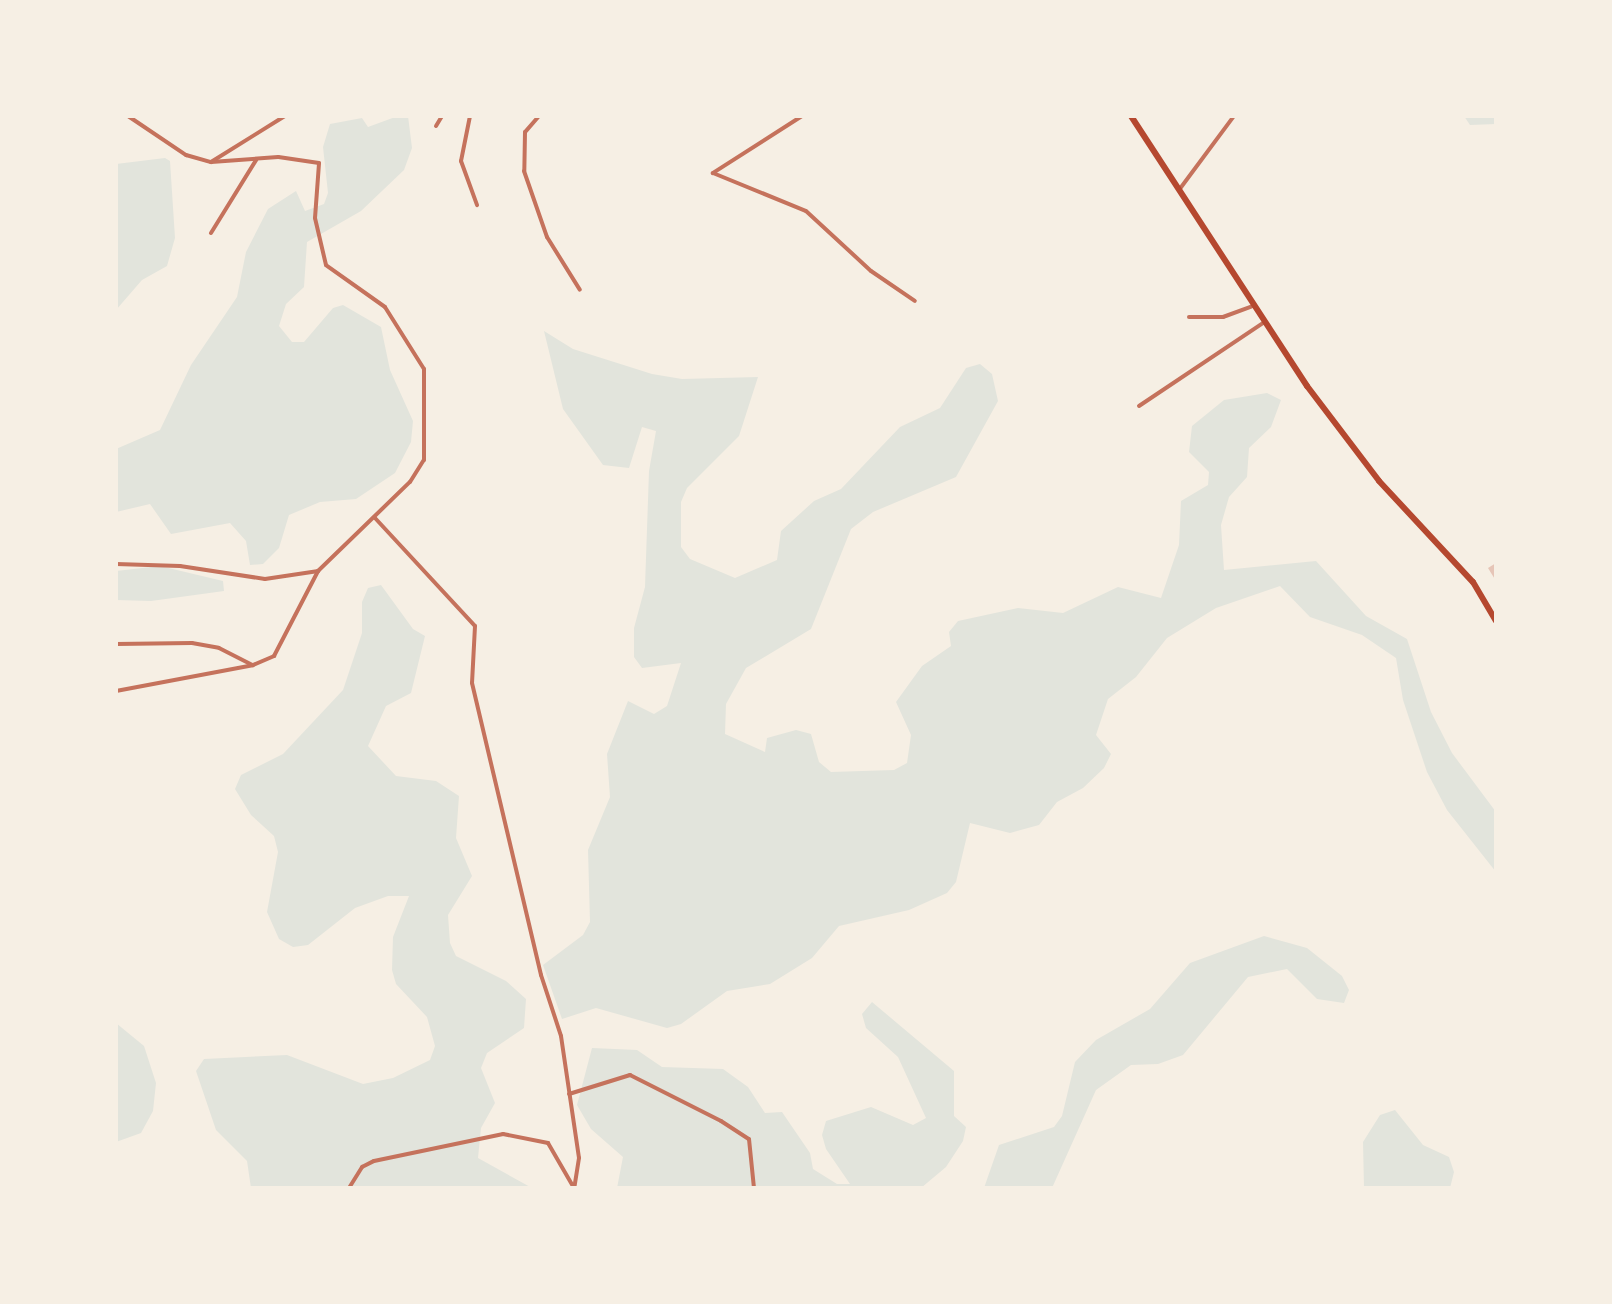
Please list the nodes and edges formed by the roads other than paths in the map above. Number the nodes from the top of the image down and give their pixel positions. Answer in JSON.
{"nodes":[{"id":1,"x":128,"y":116,"type":"edge"},
{"id":2,"x":285,"y":116,"type":"edge"},
{"id":3,"x":442,"y":116,"type":"edge"},
{"id":4,"x":470,"y":116,"type":"edge"},
{"id":5,"x":539,"y":116,"type":"edge"},
{"id":6,"x":802,"y":116,"type":"edge"},
{"id":7,"x":1131,"y":116,"type":"edge"},
{"id":8,"x":1234,"y":116,"type":"edge"},
{"id":9,"x":436,"y":126,"type":"dead end"},
{"id":10,"x":256,"y":160,"type":"junction"},
{"id":11,"x":211,"y":162,"type":"junction"},
{"id":12,"x":1178,"y":192,"type":"junction"},
{"id":13,"x":477,"y":205,"type":"dead end"},
{"id":14,"x":211,"y":233,"type":"dead end"},
{"id":15,"x":580,"y":290,"type":"dead end"},
{"id":16,"x":915,"y":301,"type":"dead end"},
{"id":17,"x":1251,"y":307,"type":"junction"},
{"id":18,"x":1189,"y":317,"type":"dead end"},
{"id":19,"x":1263,"y":323,"type":"junction"},
{"id":20,"x":1139,"y":406,"type":"dead end"},
{"id":21,"x":375,"y":518,"type":"junction"},
{"id":22,"x":116,"y":564,"type":"edge"},
{"id":23,"x":318,"y":571,"type":"junction"},
{"id":24,"x":1496,"y":621,"type":"edge"},
{"id":25,"x":116,"y":644,"type":"edge"},
{"id":26,"x":253,"y":665,"type":"junction"},
{"id":27,"x":116,"y":691,"type":"edge"},
{"id":28,"x":568,"y":1094,"type":"junction"},
{"id":29,"x":349,"y":1188,"type":"edge"},
{"id":30,"x":574,"y":1188,"type":"edge"},
{"id":31,"x":754,"y":1188,"type":"edge"}],
"edges":[{"from":1,"to":11,"type":"street"},
{"from":2,"to":11,"type":"street"},
{"from":3,"to":9,"type":"street"},
{"from":4,"to":13,"type":"street"},
{"from":5,"to":15,"type":"street"},
{"from":6,"to":16,"type":"street"},
{"from":7,"to":12,"type":"main road"},
{"from":8,"to":12,"type":"street"},
{"from":10,"to":11,"type":"street"},
{"from":10,"to":14,"type":"street"},
{"from":10,"to":21,"type":"street"},
{"from":12,"to":17,"type":"main road"},
{"from":17,"to":18,"type":"street"},
{"from":17,"to":19,"type":"main road"},
{"from":19,"to":20,"type":"street"},
{"from":19,"to":24,"type":"main road"},
{"from":21,"to":23,"type":"street"},
{"from":21,"to":28,"type":"street"},
{"from":22,"to":23,"type":"street"},
{"from":23,"to":26,"type":"street"},
{"from":25,"to":26,"type":"street"},
{"from":26,"to":27,"type":"street"},
{"from":28,"to":30,"type":"street"},
{"from":28,"to":31,"type":"street"},
{"from":29,"to":30,"type":"street"}]}
